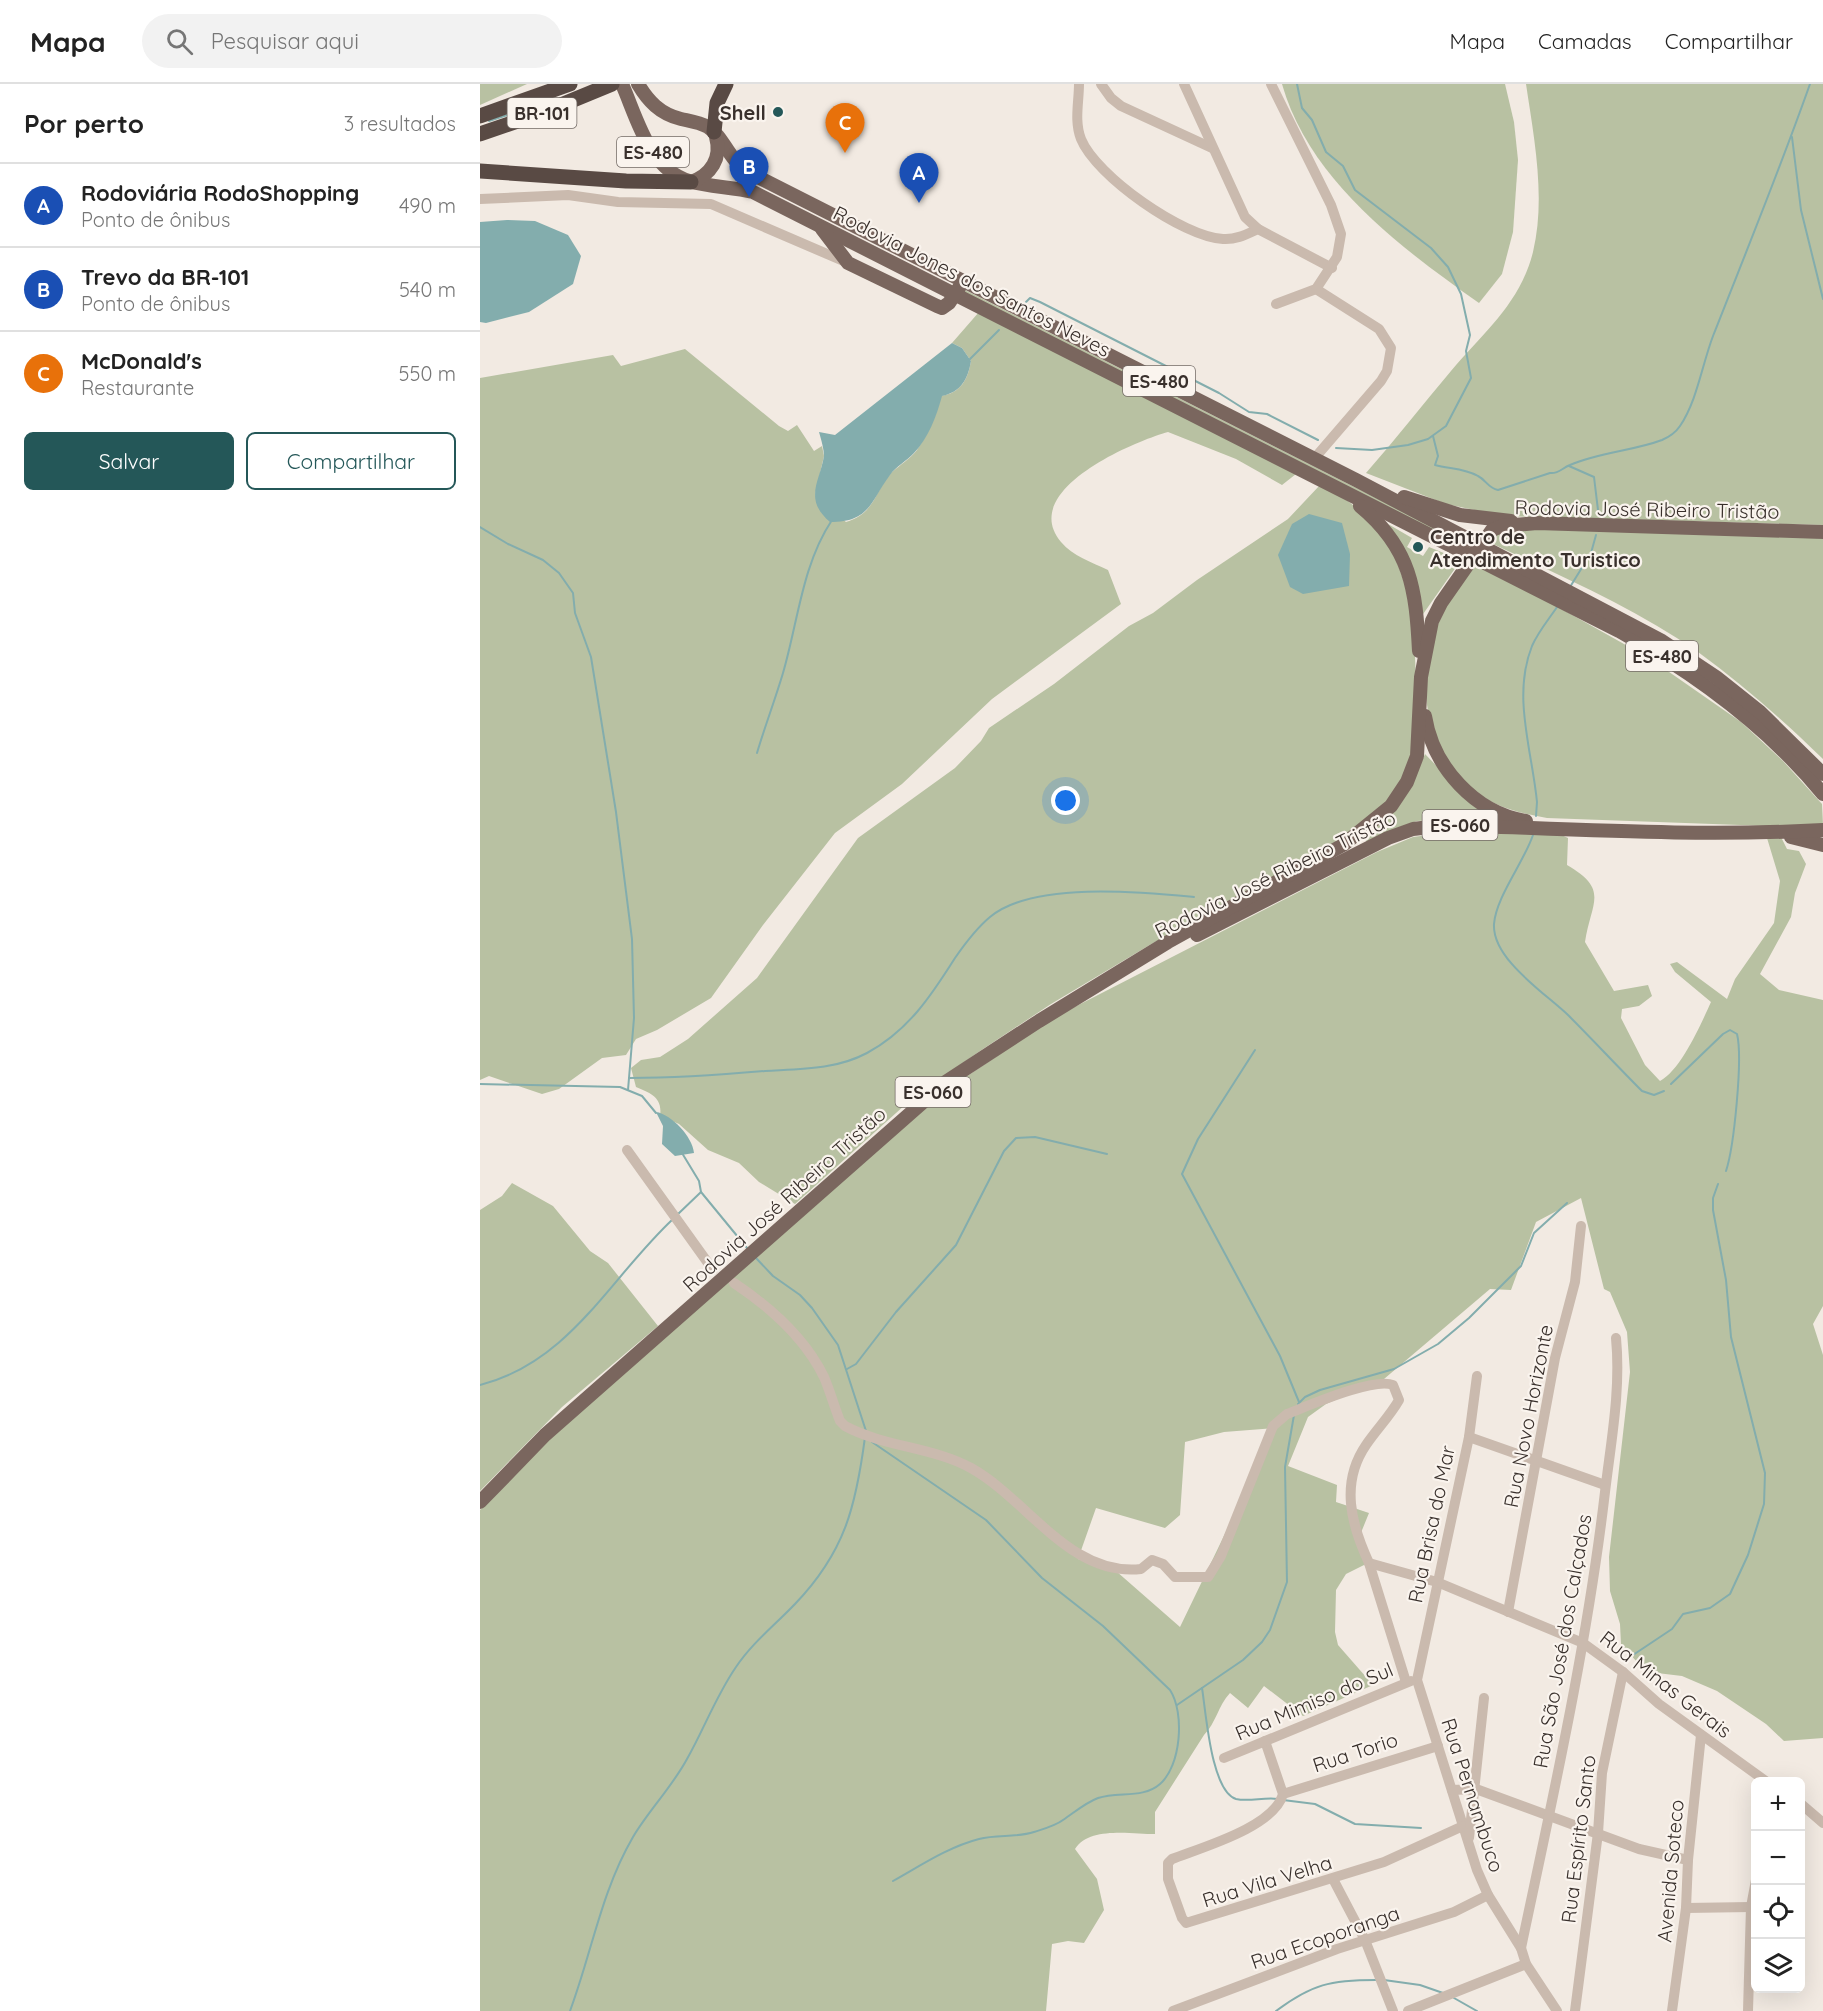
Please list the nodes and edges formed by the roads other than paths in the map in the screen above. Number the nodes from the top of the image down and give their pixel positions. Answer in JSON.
{"nodes":[{"id":1,"x":570,"y":84,"type":"edge"},
{"id":2,"x":622,"y":84,"type":"edge"},
{"id":3,"x":638,"y":84,"type":"edge"},
{"id":4,"x":726,"y":84,"type":"edge"},
{"id":5,"x":1079,"y":84,"type":"edge"},
{"id":6,"x":1101,"y":84,"type":"edge"},
{"id":7,"x":1184,"y":84,"type":"edge"},
{"id":8,"x":1270,"y":84,"type":"edge"},
{"id":9,"x":608,"y":86,"type":"edge"},
{"id":10,"x":480,"y":116,"type":"edge"},
{"id":11,"x":714,"y":132,"type":"junction"},
{"id":12,"x":480,"y":134,"type":"edge"},
{"id":13,"x":1212,"y":148,"type":"junction"},
{"id":14,"x":480,"y":171,"type":"edge"},
{"id":15,"x":691,"y":182,"type":"junction"},
{"id":16,"x":480,"y":199,"type":"edge"},
{"id":17,"x":819,"y":225,"type":"junction"},
{"id":18,"x":1258,"y":229,"type":"junction"},
{"id":19,"x":848,"y":263,"type":"junction"},
{"id":20,"x":1332,"y":268,"type":"junction"},
{"id":21,"x":959,"y":288,"type":"junction"},
{"id":22,"x":1316,"y":289,"type":"junction"},
{"id":23,"x":1276,"y":304,"type":"dead end"},
{"id":24,"x":1313,"y":460,"type":"junction"},
{"id":25,"x":1356,"y":480,"type":"junction"},
{"id":26,"x":1343,"y":491,"type":"junction"},
{"id":27,"x":1537,"y":523,"type":"junction"},
{"id":28,"x":1823,"y":532,"type":"edge"},
{"id":29,"x":1476,"y":551,"type":"junction"},
{"id":30,"x":1421,"y":683,"type":"junction"},
{"id":31,"x":1823,"y":774,"type":"edge"},
{"id":32,"x":1823,"y":794,"type":"edge"},
{"id":33,"x":1576,"y":828,"type":"junction"},
{"id":34,"x":1823,"y":830,"type":"edge"},
{"id":35,"x":1768,"y":833,"type":"junction"},
{"id":36,"x":1823,"y":845,"type":"edge"},
{"id":37,"x":1140,"y":959,"type":"junction"},
{"id":38,"x":627,"y":1150,"type":"dead end"},
{"id":39,"x":1581,"y":1226,"type":"dead end"},
{"id":40,"x":713,"y":1270,"type":"dead end"},
{"id":41,"x":734,"y":1283,"type":"dead end"},
{"id":42,"x":1616,"y":1338,"type":"dead end"},
{"id":43,"x":1477,"y":1376,"type":"dead end"},
{"id":44,"x":1469,"y":1437,"type":"junction"},
{"id":45,"x":1537,"y":1462,"type":"junction"},
{"id":46,"x":1605,"y":1485,"type":"junction"},
{"id":47,"x":480,"y":1502,"type":"edge"},
{"id":48,"x":1369,"y":1563,"type":"junction"},
{"id":49,"x":1437,"y":1582,"type":"junction"},
{"id":50,"x":1508,"y":1612,"type":"junction"},
{"id":51,"x":1583,"y":1642,"type":"junction"},
{"id":52,"x":1623,"y":1672,"type":"junction"},
{"id":53,"x":1412,"y":1681,"type":"junction"},
{"id":54,"x":1484,"y":1698,"type":"dead end"},
{"id":55,"x":1701,"y":1735,"type":"junction"},
{"id":56,"x":1265,"y":1741,"type":"junction"},
{"id":57,"x":1438,"y":1746,"type":"junction"},
{"id":58,"x":1224,"y":1758,"type":"dead end"},
{"id":59,"x":1760,"y":1777,"type":"edge"},
{"id":60,"x":1476,"y":1789,"type":"junction"},
{"id":61,"x":1452,"y":1790,"type":"junction"},
{"id":62,"x":1283,"y":1794,"type":"junction"},
{"id":63,"x":1805,"y":1807,"type":"edge"},
{"id":64,"x":1549,"y":1817,"type":"junction"},
{"id":65,"x":1823,"y":1823,"type":"edge"},
{"id":66,"x":1463,"y":1826,"type":"junction"},
{"id":67,"x":1598,"y":1833,"type":"junction"},
{"id":68,"x":1468,"y":1842,"type":"junction"},
{"id":69,"x":1688,"y":1860,"type":"junction"},
{"id":70,"x":1333,"y":1879,"type":"junction"},
{"id":71,"x":1488,"y":1895,"type":"junction"},
{"id":72,"x":1751,"y":1907,"type":"joint"},
{"id":73,"x":1686,"y":1908,"type":"junction"},
{"id":74,"x":1365,"y":1940,"type":"junction"},
{"id":75,"x":1521,"y":1948,"type":"junction"},
{"id":76,"x":1526,"y":1964,"type":"junction"},
{"id":77,"x":1173,"y":2011,"type":"edge"},
{"id":78,"x":1393,"y":2011,"type":"edge"},
{"id":79,"x":1408,"y":2011,"type":"edge"},
{"id":80,"x":1557,"y":2011,"type":"edge"},
{"id":81,"x":1575,"y":2011,"type":"edge"},
{"id":82,"x":1672,"y":2011,"type":"edge"},
{"id":83,"x":1748,"y":2011,"type":"edge"}],
"edges":[{"from":1,"to":10,"type":"highway","number":"BR-101"},
{"from":2,"to":15,"type":"main road","name":"Rodovia Jones dos Santos Neves","number":"ES-480"},
{"from":3,"to":11,"type":"main road","number":"ES-480"},
{"from":4,"to":11,"type":"highway"},
{"from":5,"to":18,"type":"street"},
{"from":6,"to":13,"type":"street"},
{"from":7,"to":13,"type":"street"},
{"from":8,"to":20,"type":"street"},
{"from":9,"to":12,"type":"highway","number":"BR-101"},
{"from":11,"to":15,"type":"main road"},
{"from":11,"to":21,"type":"main road","name":"Rodovia Jones dos Santos Neves","number":"ES-480"},
{"from":13,"to":18,"type":"street"},
{"from":14,"to":15,"type":"highway"},
{"from":15,"to":17,"type":"main road","name":"Rodovia Jones dos Santos Neves","number":"ES-480"},
{"from":16,"to":19,"type":"street"},
{"from":17,"to":19,"type":"main road"},
{"from":17,"to":21,"type":"main road","name":"Rodovia Jones dos Santos Neves","number":"ES-480"},
{"from":18,"to":20,"type":"street"},
{"from":19,"to":21,"type":"main road"},
{"from":20,"to":22,"type":"street"},
{"from":21,"to":24,"type":"main road","name":"Rodovia Jones dos Santos Neves","number":"ES-480"},
{"from":21,"to":26,"type":"main road","name":"Rodovia Jones dos Santos Neves","number":"ES-480"},
{"from":22,"to":23,"type":"street"},
{"from":22,"to":24,"type":"street"},
{"from":24,"to":25,"type":"main road","name":"Rodovia Jones dos Santos Neves","number":"ES-480"},
{"from":25,"to":27,"type":"main road"},
{"from":25,"to":29,"type":"main road","name":"Rodovia Jones dos Santos Neves","number":"ES-480"},
{"from":26,"to":29,"type":"main road","name":"Rodovia Jones dos Santos Neves","number":"ES-480"},
{"from":26,"to":30,"type":"main road"},
{"from":27,"to":28,"type":"main road","name":"Rodovia José Ribeiro Tristão","number":"ES-060"},
{"from":27,"to":29,"type":"main road","name":"Rodovia José Ribeiro Tristão","number":"ES-060"},
{"from":29,"to":30,"type":"main road","name":"Rodovia José Ribeiro Tristão","number":"ES-060"},
{"from":29,"to":31,"type":"main road","name":"Rodovia Jones dos Santos Neves","number":"ES-480"},
{"from":29,"to":32,"type":"main road","name":"Rodovia Jones dos Santos Neves","number":"ES-480"},
{"from":30,"to":33,"type":"main road"},
{"from":30,"to":37,"type":"main road","name":"Rodovia José Ribeiro Tristão","number":"ES-060"},
{"from":33,"to":35,"type":"main road","name":"Rodovia José Ribeiro Tristão","number":"ES-060"},
{"from":33,"to":37,"type":"main road","name":"Rodovia José Ribeiro Tristão","number":"ES-060"},
{"from":34,"to":35,"type":"main road","name":"Rodovia José Ribeiro Tristão","number":"ES-060"},
{"from":35,"to":36,"type":"main road"},
{"from":37,"to":47,"type":"main road","name":"Rodovia José Ribeiro Tristão","number":"ES-060"},
{"from":38,"to":40,"type":"street"},
{"from":39,"to":45,"type":"street","name":"Rua Novo Horizonte"},
{"from":41,"to":48,"type":"street","name":"Rua Pernambuco"},
{"from":42,"to":46,"type":"street","name":"Rua São José dos Calçados"},
{"from":43,"to":44,"type":"street","name":"Rua Brisa do Mar"},
{"from":44,"to":45,"type":"street"},
{"from":44,"to":49,"type":"street","name":"Rua Brisa do Mar"},
{"from":45,"to":46,"type":"street"},
{"from":45,"to":50,"type":"street","name":"Rua Novo Horizonte"},
{"from":46,"to":51,"type":"street","name":"Rua São José dos Calçados"},
{"from":48,"to":49,"type":"street","name":"Rua Minas Gerais"},
{"from":48,"to":53,"type":"street","name":"Rua Pernambuco"},
{"from":49,"to":50,"type":"street","name":"Rua Minas Gerais"},
{"from":49,"to":53,"type":"street","name":"Rua Brisa do Mar"},
{"from":50,"to":51,"type":"street","name":"Rua Minas Gerais"},
{"from":51,"to":52,"type":"street","name":"Rua Minas Gerais"},
{"from":51,"to":64,"type":"street","name":"Rua São José dos Calçados"},
{"from":52,"to":55,"type":"street","name":"Rua Minas Gerais"},
{"from":52,"to":67,"type":"street","name":"Rua Espírito Santo"},
{"from":53,"to":56,"type":"street","name":"Rua Mimiso do Sul"},
{"from":53,"to":57,"type":"street","name":"Rua Pernambuco"},
{"from":54,"to":60,"type":"street"},
{"from":55,"to":59,"type":"street","name":"Rua Minas Gerais"},
{"from":55,"to":69,"type":"street","name":"Avenida Soteco"},
{"from":56,"to":58,"type":"street","name":"Rua Mimiso do Sul"},
{"from":56,"to":62,"type":"street"},
{"from":57,"to":61,"type":"street","name":"Rua Pernambuco"},
{"from":57,"to":62,"type":"street","name":"Rua Torio"},
{"from":60,"to":61,"type":"street"},
{"from":60,"to":64,"type":"street"},
{"from":60,"to":68,"type":"street"},
{"from":61,"to":66,"type":"street","name":"Rua Pernambuco"},
{"from":62,"to":70,"type":"street","name":"Rua Vila Velha"},
{"from":63,"to":65,"type":"street"},
{"from":64,"to":67,"type":"street"},
{"from":64,"to":75,"type":"street","name":"Rua São José dos Calçados"},
{"from":66,"to":68,"type":"street","name":"Rua Pernambuco"},
{"from":66,"to":70,"type":"street","name":"Rua Vila Velha"},
{"from":67,"to":69,"type":"street"},
{"from":67,"to":81,"type":"street","name":"Rua Espírito Santo"},
{"from":68,"to":71,"type":"street","name":"Rua Pernambuco"},
{"from":69,"to":73,"type":"street","name":"Avenida Soteco"},
{"from":70,"to":74,"type":"street"},
{"from":71,"to":74,"type":"street","name":"Rua Ecoporanga"},
{"from":71,"to":75,"type":"street","name":"Rua Pernambuco"},
{"from":72,"to":73,"type":"street"},
{"from":72,"to":83,"type":"street"},
{"from":73,"to":82,"type":"street","name":"Avenida Soteco"},
{"from":74,"to":77,"type":"street","name":"Rua Ecoporanga"},
{"from":74,"to":78,"type":"street"},
{"from":75,"to":76,"type":"street","name":"Rua Pernambuco"},
{"from":76,"to":79,"type":"street"},
{"from":76,"to":80,"type":"street","name":"Rua Pernambuco"}]}
